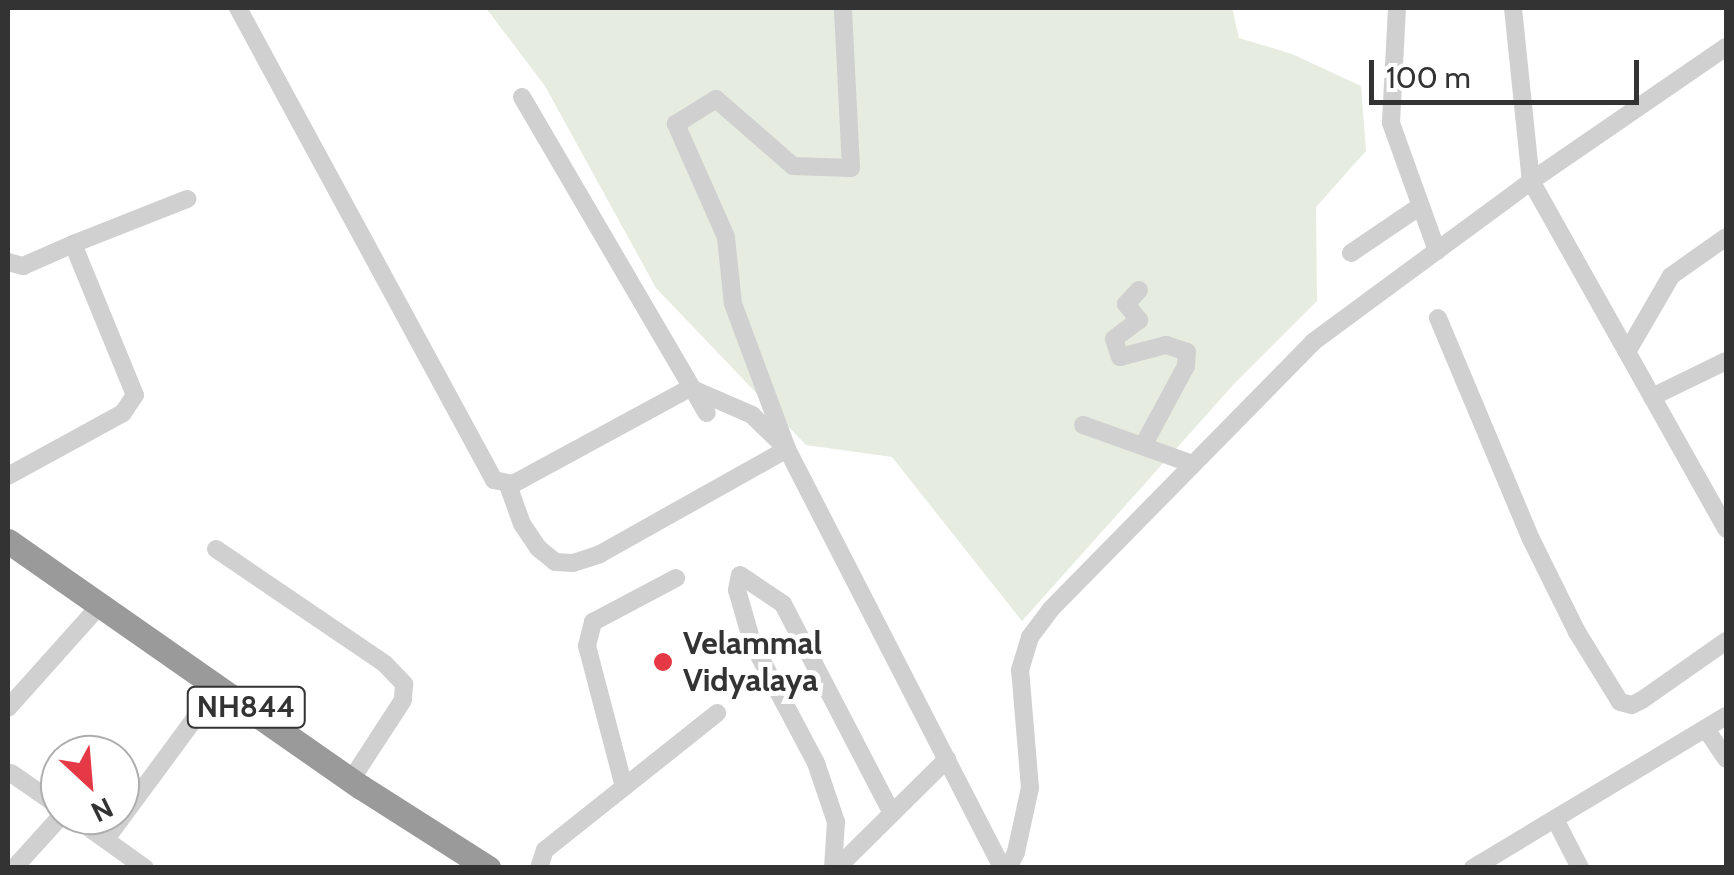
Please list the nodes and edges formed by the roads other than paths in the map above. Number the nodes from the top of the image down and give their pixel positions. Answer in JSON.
{"nodes":[{"id":1,"x":238,"y":8,"type":"edge"},
{"id":2,"x":842,"y":8,"type":"edge"},
{"id":3,"x":1397,"y":8,"type":"edge"},
{"id":4,"x":1513,"y":8,"type":"edge"},
{"id":5,"x":1726,"y":47,"type":"edge"},
{"id":6,"x":522,"y":98,"type":"dead end"},
{"id":7,"x":1531,"y":181,"type":"junction"},
{"id":8,"x":187,"y":199,"type":"dead end"},
{"id":9,"x":1419,"y":207,"type":"junction"},
{"id":10,"x":1726,"y":237,"type":"edge"},
{"id":11,"x":72,"y":244,"type":"junction"},
{"id":12,"x":1437,"y":250,"type":"junction"},
{"id":13,"x":1350,"y":253,"type":"dead end"},
{"id":14,"x":8,"y":262,"type":"edge"},
{"id":15,"x":1139,"y":290,"type":"dead end"},
{"id":16,"x":1438,"y":318,"type":"dead end"},
{"id":17,"x":1627,"y":352,"type":"junction"},
{"id":18,"x":1726,"y":361,"type":"edge"},
{"id":19,"x":690,"y":388,"type":"junction"},
{"id":20,"x":1652,"y":397,"type":"junction"},
{"id":21,"x":707,"y":413,"type":"dead end"},
{"id":22,"x":1083,"y":425,"type":"dead end"},
{"id":23,"x":1143,"y":446,"type":"junction"},
{"id":24,"x":787,"y":449,"type":"junction"},
{"id":25,"x":1190,"y":464,"type":"junction"},
{"id":26,"x":8,"y":476,"type":"edge"},
{"id":27,"x":508,"y":485,"type":"junction"},
{"id":28,"x":1719,"y":497,"type":"edge"},
{"id":29,"x":1726,"y":530,"type":"edge"},
{"id":30,"x":8,"y":541,"type":"edge"},
{"id":31,"x":216,"y":549,"type":"dead end"},
{"id":32,"x":676,"y":578,"type":"dead end"},
{"id":33,"x":100,"y":605,"type":"junction"},
{"id":34,"x":1726,"y":641,"type":"edge"},
{"id":35,"x":218,"y":687,"type":"junction"},
{"id":36,"x":8,"y":708,"type":"edge"},
{"id":37,"x":718,"y":713,"type":"dead end"},
{"id":38,"x":1726,"y":716,"type":"edge"},
{"id":39,"x":1706,"y":729,"type":"junction"},
{"id":40,"x":946,"y":759,"type":"junction"},
{"id":41,"x":1726,"y":760,"type":"edge"},
{"id":42,"x":11,"y":772,"type":"dead end"},
{"id":43,"x":351,"y":780,"type":"junction"},
{"id":44,"x":624,"y":786,"type":"junction"},
{"id":45,"x":40,"y":793,"type":"edge"},
{"id":46,"x":892,"y":813,"type":"junction"},
{"id":47,"x":1556,"y":821,"type":"junction"},
{"id":48,"x":44,"y":835,"type":"edge"},
{"id":49,"x":99,"y":835,"type":"edge"},
{"id":50,"x":106,"y":840,"type":"junction"},
{"id":51,"x":14,"y":868,"type":"edge"},
{"id":52,"x":145,"y":868,"type":"edge"},
{"id":53,"x":488,"y":868,"type":"edge"},
{"id":54,"x":539,"y":868,"type":"edge"},
{"id":55,"x":835,"y":868,"type":"edge"},
{"id":56,"x":1005,"y":868,"type":"edge"},
{"id":57,"x":1473,"y":868,"type":"edge"},
{"id":58,"x":1580,"y":868,"type":"edge"}],
"edges":[{"from":1,"to":27,"type":"street"},
{"from":2,"to":24,"type":"street"},
{"from":3,"to":9,"type":"street"},
{"from":4,"to":7,"type":"street"},
{"from":5,"to":7,"type":"street"},
{"from":6,"to":19,"type":"street"},
{"from":7,"to":12,"type":"street"},
{"from":7,"to":17,"type":"street"},
{"from":8,"to":11,"type":"street"},
{"from":9,"to":12,"type":"street"},
{"from":9,"to":13,"type":"street"},
{"from":10,"to":17,"type":"street"},
{"from":11,"to":14,"type":"street"},
{"from":11,"to":26,"type":"street"},
{"from":12,"to":25,"type":"street"},
{"from":15,"to":23,"type":"street"},
{"from":16,"to":34,"type":"street"},
{"from":17,"to":20,"type":"street"},
{"from":18,"to":20,"type":"street"},
{"from":19,"to":21,"type":"street"},
{"from":19,"to":24,"type":"street"},
{"from":19,"to":27,"type":"street"},
{"from":20,"to":28,"type":"street"},
{"from":22,"to":23,"type":"street"},
{"from":23,"to":25,"type":"street"},
{"from":24,"to":27,"type":"street"},
{"from":24,"to":40,"type":"street"},
{"from":25,"to":56,"type":"street"},
{"from":28,"to":29,"type":"street"},
{"from":30,"to":33,"type":"highway","number":"NH844"},
{"from":31,"to":43,"type":"street"},
{"from":32,"to":44,"type":"street"},
{"from":33,"to":35,"type":"highway","number":"NH844"},
{"from":33,"to":36,"type":"street"},
{"from":35,"to":43,"type":"highway","number":"NH844"},
{"from":35,"to":50,"type":"street"},
{"from":37,"to":44,"type":"street"},
{"from":38,"to":39,"type":"street"},
{"from":39,"to":41,"type":"street"},
{"from":39,"to":47,"type":"street"},
{"from":40,"to":46,"type":"street"},
{"from":40,"to":56,"type":"street"},
{"from":42,"to":45,"type":"street"},
{"from":43,"to":53,"type":"highway","number":"NH844"},
{"from":44,"to":54,"type":"street"},
{"from":46,"to":55,"type":"street"},
{"from":46,"to":55,"type":"street"},
{"from":47,"to":57,"type":"street"},
{"from":47,"to":58,"type":"street"},
{"from":48,"to":51,"type":"street"},
{"from":49,"to":50,"type":"street"},
{"from":50,"to":52,"type":"street"}]}
